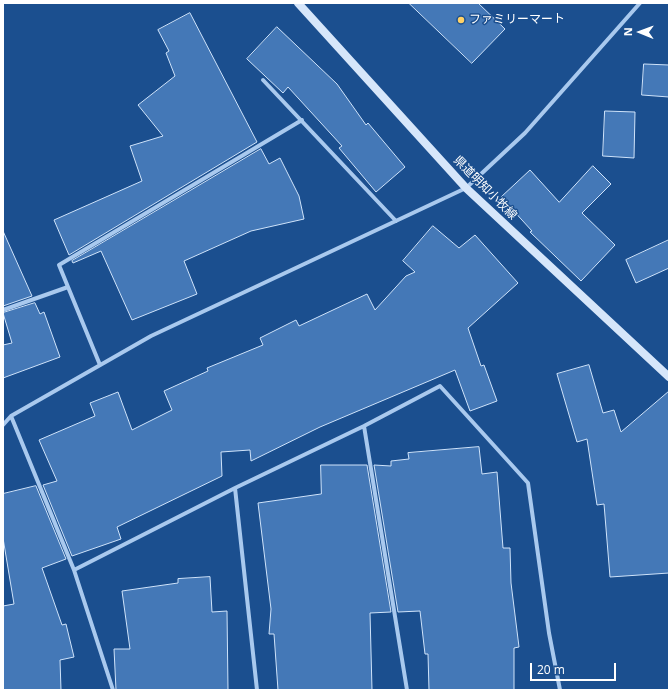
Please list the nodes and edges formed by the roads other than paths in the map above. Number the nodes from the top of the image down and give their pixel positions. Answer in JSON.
{"nodes":[{"id":1,"x":298,"y":3,"type":"edge"},
{"id":2,"x":640,"y":3,"type":"edge"},
{"id":3,"x":263,"y":80,"type":"dead end"},
{"id":4,"x":302,"y":120,"type":"junction"},
{"id":5,"x":466,"y":188,"type":"junction"},
{"id":6,"x":396,"y":221,"type":"junction"},
{"id":7,"x":68,"y":287,"type":"junction"},
{"id":8,"x":3,"y":310,"type":"edge"},
{"id":9,"x":100,"y":365,"type":"junction"},
{"id":10,"x":669,"y":377,"type":"edge"},
{"id":11,"x":11,"y":416,"type":"junction"},
{"id":12,"x":3,"y":425,"type":"edge"},
{"id":13,"x":364,"y":426,"type":"junction"},
{"id":14,"x":235,"y":488,"type":"junction"},
{"id":15,"x":74,"y":570,"type":"junction"},
{"id":16,"x":113,"y":690,"type":"edge"},
{"id":17,"x":257,"y":690,"type":"edge"},
{"id":18,"x":407,"y":690,"type":"edge"},
{"id":19,"x":560,"y":690,"type":"edge"}],
"edges":[{"from":1,"to":5,"type":"main road","name":"県道明知小牧線"},
{"from":2,"to":5,"type":"street"},
{"from":3,"to":4,"type":"street"},
{"from":4,"to":6,"type":"street"},
{"from":4,"to":7,"type":"street"},
{"from":5,"to":6,"type":"street"},
{"from":5,"to":10,"type":"main road","name":"県道明知小牧線"},
{"from":6,"to":9,"type":"street"},
{"from":7,"to":8,"type":"street"},
{"from":7,"to":9,"type":"street"},
{"from":9,"to":11,"type":"street"},
{"from":11,"to":12,"type":"street"},
{"from":11,"to":15,"type":"street"},
{"from":13,"to":14,"type":"street"},
{"from":13,"to":18,"type":"street"},
{"from":13,"to":19,"type":"street"},
{"from":14,"to":15,"type":"street"},
{"from":14,"to":17,"type":"street"},
{"from":15,"to":16,"type":"street"}]}
